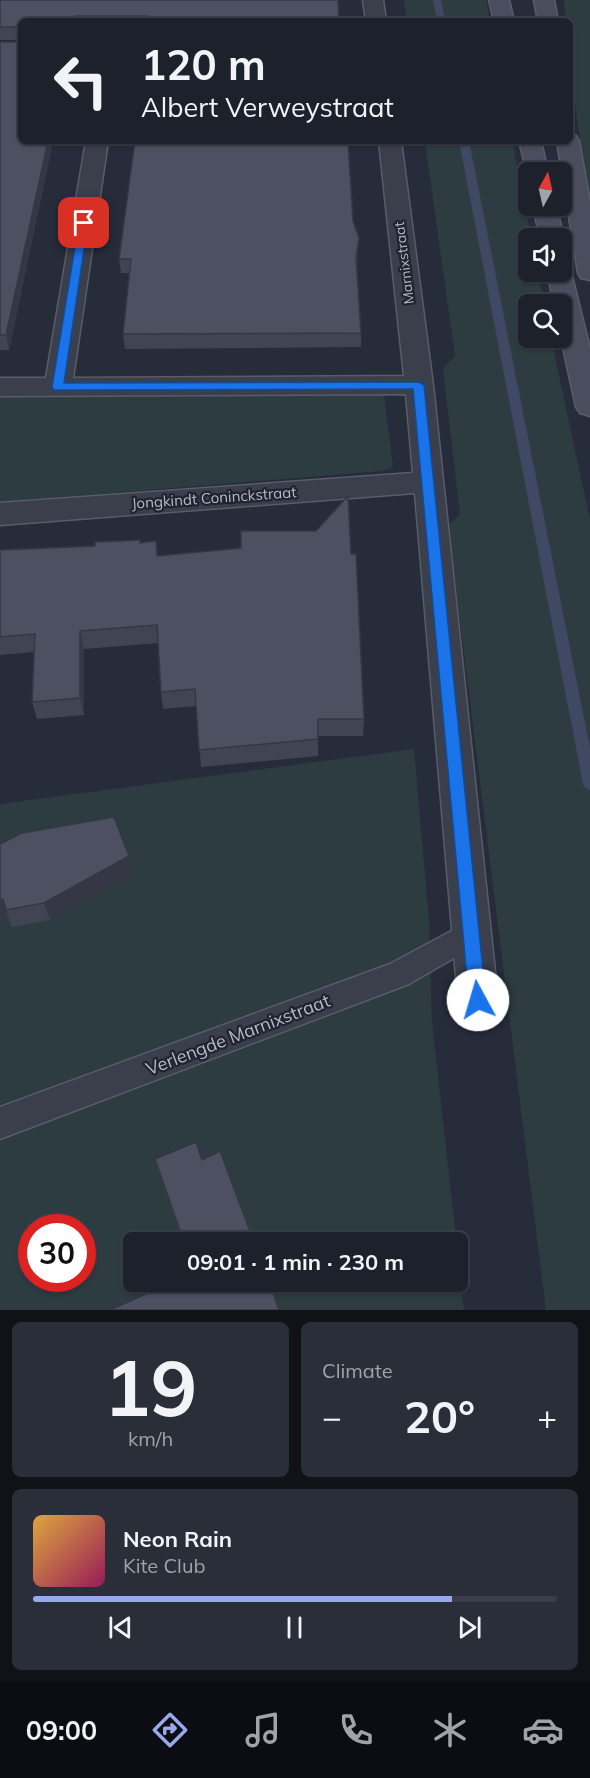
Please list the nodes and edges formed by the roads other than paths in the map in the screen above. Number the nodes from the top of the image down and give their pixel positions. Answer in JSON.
{"nodes":[{"id":1,"x":373,"y":0,"type":"edge"},
{"id":2,"x":499,"y":0,"type":"edge"},
{"id":3,"x":544,"y":0,"type":"edge"},
{"id":4,"x":375,"y":18,"type":"edge"},
{"id":5,"x":503,"y":18,"type":"edge"},
{"id":6,"x":547,"y":18,"type":"edge"},
{"id":7,"x":97,"y":144,"type":"edge"},
{"id":8,"x":390,"y":144,"type":"edge"},
{"id":9,"x":531,"y":144,"type":"edge"},
{"id":10,"x":568,"y":144,"type":"edge"},
{"id":11,"x":535,"y":162,"type":"edge"},
{"id":12,"x":590,"y":273,"type":"edge"},
{"id":13,"x":561,"y":282,"type":"edge"},
{"id":14,"x":419,"y":385,"type":"junction"},
{"id":15,"x":0,"y":387,"type":"edge"},
{"id":16,"x":58,"y":387,"type":"junction"},
{"id":17,"x":590,"y":407,"type":"edge"},
{"id":18,"x":428,"y":482,"type":"junction"},
{"id":19,"x":0,"y":514,"type":"edge"},
{"id":20,"x":470,"y":934,"type":"junction"},
{"id":21,"x":478,"y":1000,"type":"dead end"},
{"id":22,"x":0,"y":1123,"type":"edge"}],
"edges":[{"from":1,"to":4,"type":"street"},
{"from":2,"to":5,"type":"main road"},
{"from":3,"to":6,"type":"main road"},
{"from":7,"to":16,"type":"street"},
{"from":8,"to":14,"type":"street","name":"Marnixstraat"},
{"from":9,"to":11,"type":"main road"},
{"from":10,"to":12,"type":"main road"},
{"from":13,"to":17,"type":"main road"},
{"from":14,"to":16,"type":"street"},
{"from":14,"to":18,"type":"street"},
{"from":15,"to":16,"type":"street"},
{"from":18,"to":19,"type":"street","name":"Jongkindt Coninckstraat"},
{"from":18,"to":20,"type":"street"},
{"from":20,"to":21,"type":"street"},
{"from":20,"to":22,"type":"lane","name":"Verlengde Marnixstraat"}]}
